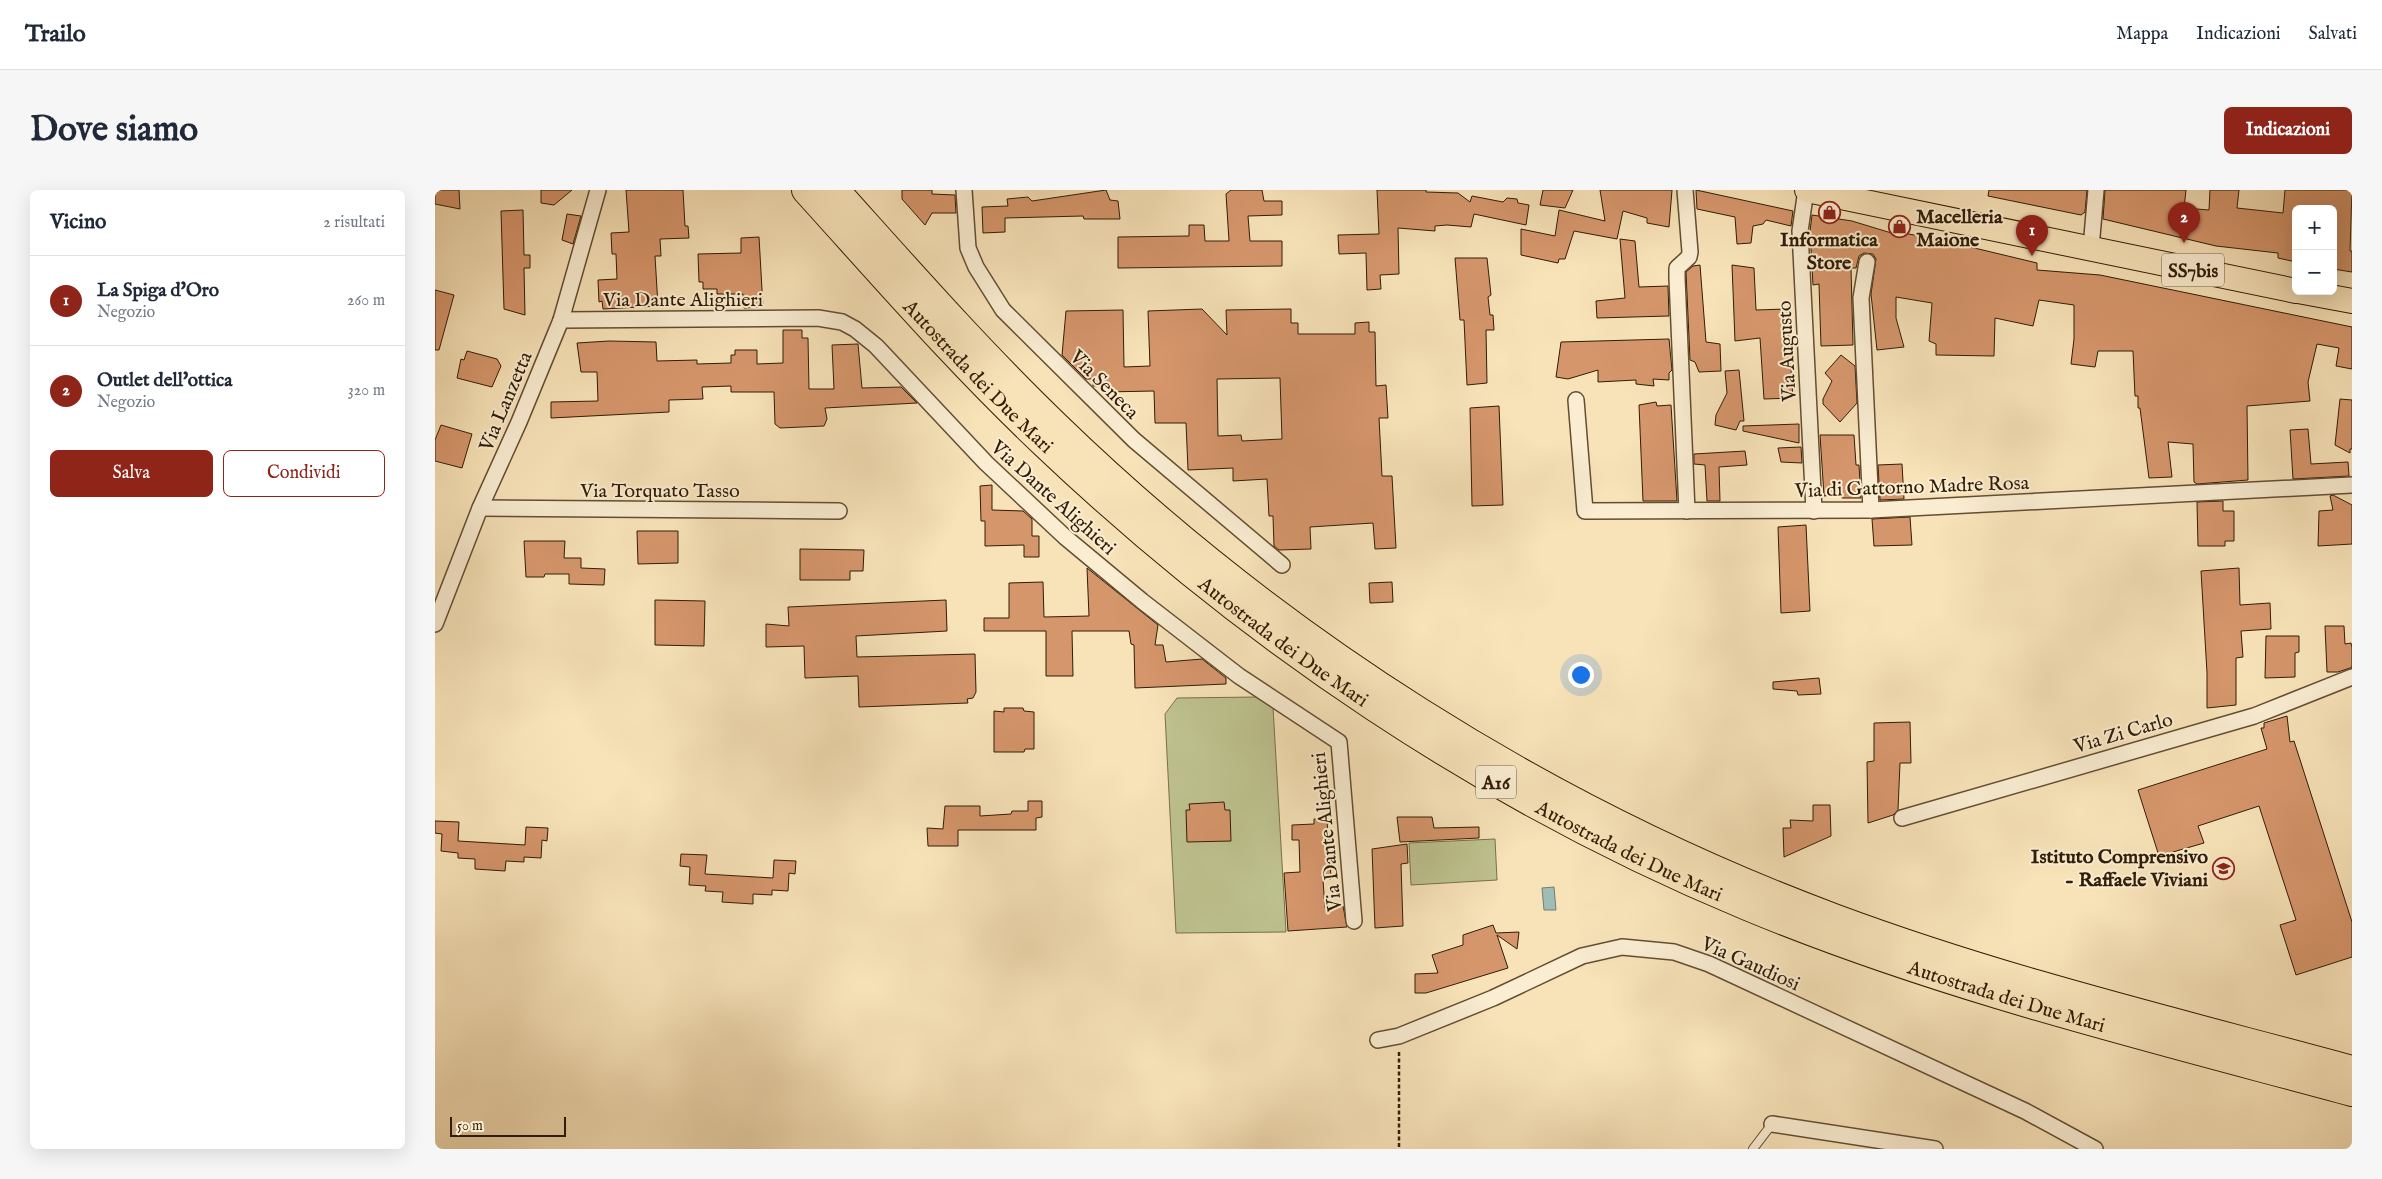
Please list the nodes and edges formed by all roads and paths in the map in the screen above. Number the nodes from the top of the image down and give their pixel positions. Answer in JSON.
{"nodes":[{"id":1,"x":598,"y":190,"type":"edge"},
{"id":2,"x":806,"y":190,"type":"edge"},
{"id":3,"x":835,"y":190,"type":"edge"},
{"id":4,"x":964,"y":190,"type":"edge"},
{"id":5,"x":1685,"y":190,"type":"edge"},
{"id":6,"x":1807,"y":190,"type":"edge"},
{"id":7,"x":1877,"y":190,"type":"edge"},
{"id":8,"x":2096,"y":190,"type":"edge"},
{"id":9,"x":2091,"y":241,"type":"junction"},
{"id":10,"x":1867,"y":262,"type":"dead end"},
{"id":11,"x":2292,"y":275,"type":"edge"},
{"id":12,"x":2337,"y":285,"type":"edge"},
{"id":13,"x":2352,"y":288,"type":"edge"},
{"id":14,"x":2292,"y":290,"type":"edge"},
{"id":15,"x":2319,"y":295,"type":"edge"},
{"id":16,"x":2352,"y":301,"type":"edge"},
{"id":17,"x":561,"y":320,"type":"junction"},
{"id":18,"x":1576,"y":400,"type":"dead end"},
{"id":19,"x":2352,"y":485,"type":"edge"},
{"id":20,"x":480,"y":508,"type":"junction"},
{"id":21,"x":1871,"y":510,"type":"junction"},
{"id":22,"x":839,"y":511,"type":"dead end"},
{"id":23,"x":1687,"y":511,"type":"junction"},
{"id":24,"x":1814,"y":511,"type":"junction"},
{"id":25,"x":1282,"y":566,"type":"dead end"},
{"id":26,"x":435,"y":624,"type":"edge"},
{"id":27,"x":2352,"y":677,"type":"edge"},
{"id":28,"x":1902,"y":818,"type":"dead end"},
{"id":29,"x":1354,"y":921,"type":"dead end"},
{"id":30,"x":1399,"y":1036,"type":"junction"},
{"id":31,"x":1378,"y":1040,"type":"dead end"},
{"id":32,"x":2352,"y":1070,"type":"edge"},
{"id":33,"x":2352,"y":1092,"type":"edge"},
{"id":34,"x":1772,"y":1124,"type":"joint"},
{"id":35,"x":1399,"y":1149,"type":"edge"},
{"id":36,"x":1753,"y":1149,"type":"edge"},
{"id":37,"x":1935,"y":1149,"type":"edge"},
{"id":38,"x":2095,"y":1149,"type":"edge"}],
"edges":[{"from":1,"to":17,"type":"street","name":"Via Lanzetta"},
{"from":2,"to":33,"type":"highway","name":"Autostrada dei Due Mari","number":"A16"},
{"from":3,"to":32,"type":"highway","name":"Autostrada dei Due Mari","number":"A16"},
{"from":4,"to":25,"type":"street","name":"Via Seneca"},
{"from":5,"to":23,"type":"street"},
{"from":6,"to":9,"type":"main road","number":"SS7bis"},
{"from":6,"to":24,"type":"street","name":"Via Augusto"},
{"from":7,"to":9,"type":"main road","number":"SS7bis"},
{"from":8,"to":9,"type":"street"},
{"from":9,"to":11,"type":"main road","number":"SS7bis"},
{"from":9,"to":14,"type":"main road","number":"SS7bis"},
{"from":10,"to":21,"type":"street"},
{"from":12,"to":13,"type":"main road"},
{"from":15,"to":16,"type":"main road","number":"SS7bis"},
{"from":17,"to":20,"type":"street","name":"Via Lanzetta"},
{"from":17,"to":29,"type":"street","name":"Via Dante Alighieri"},
{"from":18,"to":23,"type":"street","name":"Via di Gattorno Madre Rosa"},
{"from":19,"to":21,"type":"street","name":"Via di Gattorno Madre Rosa"},
{"from":20,"to":22,"type":"street","name":"Via Torquato Tasso"},
{"from":20,"to":26,"type":"street","name":"Via Lanzetta"},
{"from":21,"to":24,"type":"street","name":"Via di Gattorno Madre Rosa"},
{"from":23,"to":24,"type":"street","name":"Via di Gattorno Madre Rosa"},
{"from":27,"to":28,"type":"street","name":"Via Zi Carlo"},
{"from":30,"to":31,"type":"street","name":"Via Gaudiosi"},
{"from":30,"to":35,"type":"path"},
{"from":30,"to":38,"type":"street","name":"Via Gaudiosi"},
{"from":34,"to":36,"type":"lane"},
{"from":34,"to":37,"type":"street"}]}
